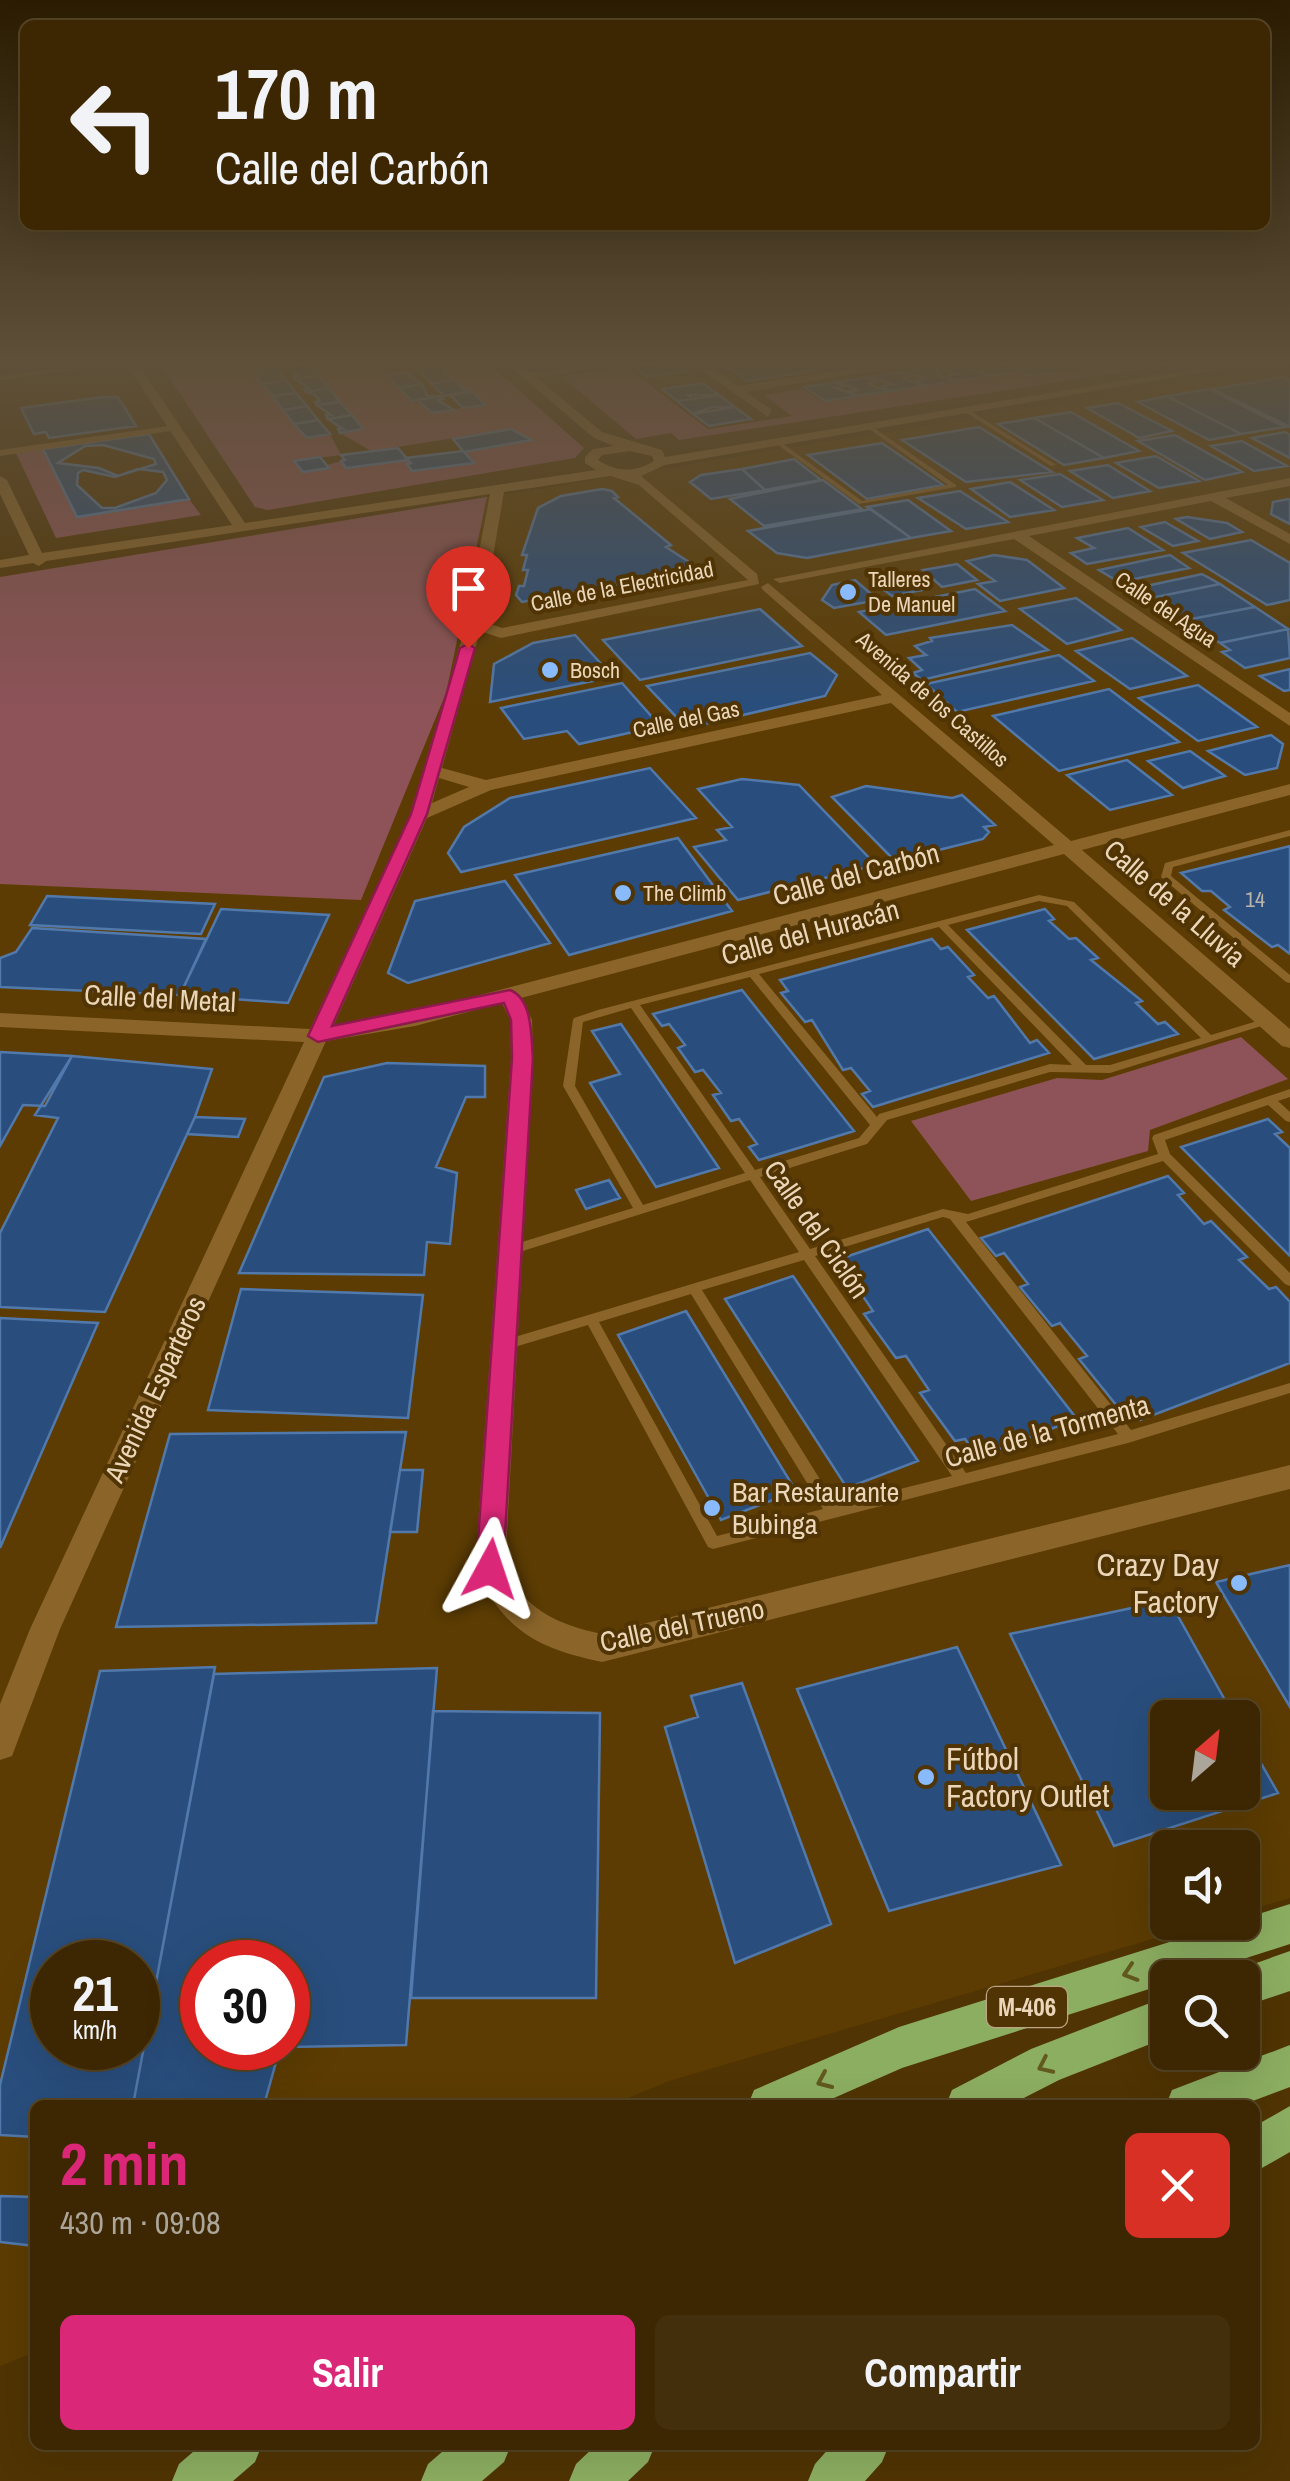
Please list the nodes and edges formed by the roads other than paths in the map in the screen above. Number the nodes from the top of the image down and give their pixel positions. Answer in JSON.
{"nodes":[{"id":1,"x":208,"y":478,"type":"edge"},
{"id":2,"x":480,"y":478,"type":"edge"},
{"id":3,"x":577,"y":478,"type":"edge"},
{"id":4,"x":632,"y":478,"type":"edge"},
{"id":5,"x":669,"y":478,"type":"edge"},
{"id":6,"x":826,"y":478,"type":"edge"},
{"id":7,"x":942,"y":478,"type":"edge"},
{"id":8,"x":0,"y":480,"type":"edge"},
{"id":9,"x":1290,"y":482,"type":"edge"},
{"id":10,"x":498,"y":487,"type":"junction"},
{"id":11,"x":1214,"y":496,"type":"junction"},
{"id":12,"x":238,"y":524,"type":"junction"},
{"id":13,"x":1017,"y":534,"type":"junction"},
{"id":14,"x":1290,"y":540,"type":"edge"},
{"id":15,"x":0,"y":555,"type":"edge"},
{"id":16,"x":37,"y":557,"type":"junction"},
{"id":17,"x":0,"y":564,"type":"edge"},
{"id":18,"x":764,"y":580,"type":"junction"},
{"id":19,"x":501,"y":633,"type":"junction"},
{"id":20,"x":471,"y":634,"type":"junction"},
{"id":21,"x":896,"y":697,"type":"junction"},
{"id":22,"x":1290,"y":721,"type":"edge"},
{"id":23,"x":434,"y":771,"type":"junction"},
{"id":24,"x":486,"y":786,"type":"junction"},
{"id":25,"x":1290,"y":789,"type":"edge"},
{"id":26,"x":419,"y":814,"type":"junction"},
{"id":27,"x":1290,"y":834,"type":"edge"},
{"id":28,"x":1069,"y":845,"type":"junction"},
{"id":29,"x":941,"y":924,"type":"junction"},
{"id":30,"x":753,"y":973,"type":"junction"},
{"id":31,"x":1290,"y":980,"type":"edge"},
{"id":32,"x":510,"y":996,"type":"junction"},
{"id":33,"x":634,"y":1004,"type":"junction"},
{"id":34,"x":0,"y":1020,"type":"edge"},
{"id":35,"x":1267,"y":1021,"type":"junction"},
{"id":36,"x":318,"y":1036,"type":"junction"},
{"id":37,"x":1208,"y":1038,"type":"junction"},
{"id":38,"x":1290,"y":1041,"type":"edge"},
{"id":39,"x":1083,"y":1068,"type":"junction"},
{"id":40,"x":1290,"y":1093,"type":"edge"},
{"id":41,"x":1270,"y":1100,"type":"junction"},
{"id":42,"x":1290,"y":1118,"type":"edge"},
{"id":43,"x":876,"y":1125,"type":"junction"},
{"id":44,"x":1165,"y":1156,"type":"junction"},
{"id":45,"x":749,"y":1176,"type":"junction"},
{"id":46,"x":640,"y":1210,"type":"junction"},
{"id":47,"x":954,"y":1215,"type":"junction"},
{"id":48,"x":512,"y":1248,"type":"junction"},
{"id":49,"x":805,"y":1254,"type":"junction"},
{"id":50,"x":1290,"y":1282,"type":"edge"},
{"id":51,"x":694,"y":1288,"type":"junction"},
{"id":52,"x":592,"y":1319,"type":"junction"},
{"id":53,"x":508,"y":1344,"type":"junction"},
{"id":54,"x":1290,"y":1388,"type":"edge"},
{"id":55,"x":1128,"y":1437,"type":"junction"},
{"id":56,"x":1290,"y":1477,"type":"edge"},
{"id":57,"x":963,"y":1480,"type":"junction"},
{"id":58,"x":833,"y":1513,"type":"junction"},
{"id":59,"x":0,"y":1744,"type":"edge"},
{"id":60,"x":1290,"y":1924,"type":"edge"},
{"id":61,"x":1290,"y":1970,"type":"edge"},
{"id":62,"x":1260,"y":1981,"type":"edge"},
{"id":63,"x":1150,"y":2023,"type":"edge"},
{"id":64,"x":1290,"y":2066,"type":"edge"},
{"id":65,"x":780,"y":2100,"type":"edge"},
{"id":66,"x":977,"y":2100,"type":"edge"},
{"id":67,"x":1200,"y":2100,"type":"edge"},
{"id":68,"x":1290,"y":2127,"type":"edge"},
{"id":69,"x":1260,"y":2148,"type":"edge"},
{"id":70,"x":232,"y":2450,"type":"edge"},
{"id":71,"x":480,"y":2450,"type":"edge"},
{"id":72,"x":626,"y":2450,"type":"edge"},
{"id":73,"x":860,"y":2450,"type":"edge"},
{"id":74,"x":196,"y":2481,"type":"edge"},
{"id":75,"x":445,"y":2481,"type":"edge"},
{"id":76,"x":593,"y":2481,"type":"edge"},
{"id":77,"x":832,"y":2481,"type":"edge"}],
"edges":[{"from":1,"to":12,"type":"street"},
{"from":2,"to":12,"type":"street"},
{"from":3,"to":10,"type":"street"},
{"from":4,"to":18,"type":"street","name":"Avenida de los Castillos"},
{"from":5,"to":18,"type":"street","name":"Avenida de los Castillos"},
{"from":6,"to":7,"type":"lane"},
{"from":8,"to":16,"type":"street"},
{"from":9,"to":11,"type":"street","name":"Calle de la Electricidad"},
{"from":10,"to":12,"type":"street"},
{"from":10,"to":20,"type":"street","name":"Avenida Esparteros"},
{"from":11,"to":13,"type":"street","name":"Calle de la Electricidad"},
{"from":11,"to":14,"type":"street"},
{"from":12,"to":16,"type":"street"},
{"from":13,"to":18,"type":"street","name":"Calle de la Electricidad"},
{"from":13,"to":22,"type":"street","name":"Calle del Agua"},
{"from":15,"to":16,"type":"street"},
{"from":16,"to":17,"type":"street"},
{"from":18,"to":19,"type":"street","name":"Calle de la Electricidad"},
{"from":18,"to":21,"type":"street","name":"Avenida de los Castillos"},
{"from":19,"to":20,"type":"street","name":"Calle de la Electricidad"},
{"from":19,"to":20,"type":"street","name":"Calle de la Electricidad"},
{"from":20,"to":23,"type":"street","name":"Avenida Esparteros"},
{"from":21,"to":24,"type":"street","name":"Calle del Gas"},
{"from":21,"to":28,"type":"street","name":"Avenida de los Castillos"},
{"from":23,"to":24,"type":"street","name":"Calle del Gas"},
{"from":23,"to":26,"type":"street","name":"Avenida Esparteros"},
{"from":24,"to":26,"type":"street","name":"Calle del Gas"},
{"from":25,"to":28,"type":"street","name":"Calle del Carbón"},
{"from":26,"to":36,"type":"street","name":"Avenida Esparteros"},
{"from":27,"to":31,"type":"lane"},
{"from":28,"to":32,"type":"street","name":"Calle del Carbón"},
{"from":28,"to":35,"type":"street","name":"Calle de la Lluvia"},
{"from":29,"to":30,"type":"lane","name":"Calle del Huracán"},
{"from":29,"to":37,"type":"lane","name":"Calle del Huracán"},
{"from":29,"to":39,"type":"lane"},
{"from":30,"to":33,"type":"lane","name":"Calle del Huracán"},
{"from":30,"to":43,"type":"lane"},
{"from":32,"to":36,"type":"street","name":"Calle del Carbón"},
{"from":32,"to":48,"type":"street","name":"Calle del Trueno"},
{"from":33,"to":45,"type":"lane","name":"Calle del Ciclón"},
{"from":33,"to":46,"type":"lane","name":"Calle del Huracán"},
{"from":34,"to":36,"type":"street","name":"Calle del Metal"},
{"from":35,"to":37,"type":"lane"},
{"from":35,"to":38,"type":"street","name":"Calle de la Lluvia"},
{"from":36,"to":59,"type":"street","name":"Avenida Esparteros"},
{"from":37,"to":39,"type":"lane"},
{"from":39,"to":43,"type":"lane"},
{"from":40,"to":41,"type":"lane"},
{"from":41,"to":42,"type":"lane"},
{"from":41,"to":44,"type":"lane"},
{"from":43,"to":45,"type":"lane"},
{"from":44,"to":47,"type":"lane"},
{"from":44,"to":50,"type":"lane"},
{"from":45,"to":46,"type":"lane"},
{"from":45,"to":49,"type":"lane","name":"Calle del Ciclón"},
{"from":46,"to":48,"type":"lane"},
{"from":47,"to":49,"type":"lane"},
{"from":47,"to":55,"type":"lane"},
{"from":48,"to":53,"type":"street","name":"Calle del Trueno"},
{"from":49,"to":51,"type":"lane"},
{"from":49,"to":57,"type":"lane","name":"Calle del Ciclón"},
{"from":51,"to":52,"type":"lane"},
{"from":51,"to":58,"type":"lane"},
{"from":52,"to":53,"type":"lane"},
{"from":52,"to":58,"type":"lane","name":"Calle de la Tormenta"},
{"from":53,"to":56,"type":"street","name":"Calle del Trueno"},
{"from":54,"to":55,"type":"lane","name":"Calle de la Tormenta"},
{"from":55,"to":57,"type":"lane","name":"Calle de la Tormenta"},
{"from":57,"to":58,"type":"lane","name":"Calle de la Tormenta"},
{"from":60,"to":65,"type":"highway","number":"M-406","one_way":true},
{"from":61,"to":62,"type":"highway"},
{"from":63,"to":66,"type":"highway","number":"M-406","one_way":true},
{"from":64,"to":67,"type":"highway"},
{"from":68,"to":69,"type":"highway"},
{"from":70,"to":74,"type":"highway"},
{"from":71,"to":75,"type":"highway"},
{"from":72,"to":76,"type":"highway"},
{"from":73,"to":77,"type":"highway"}]}
